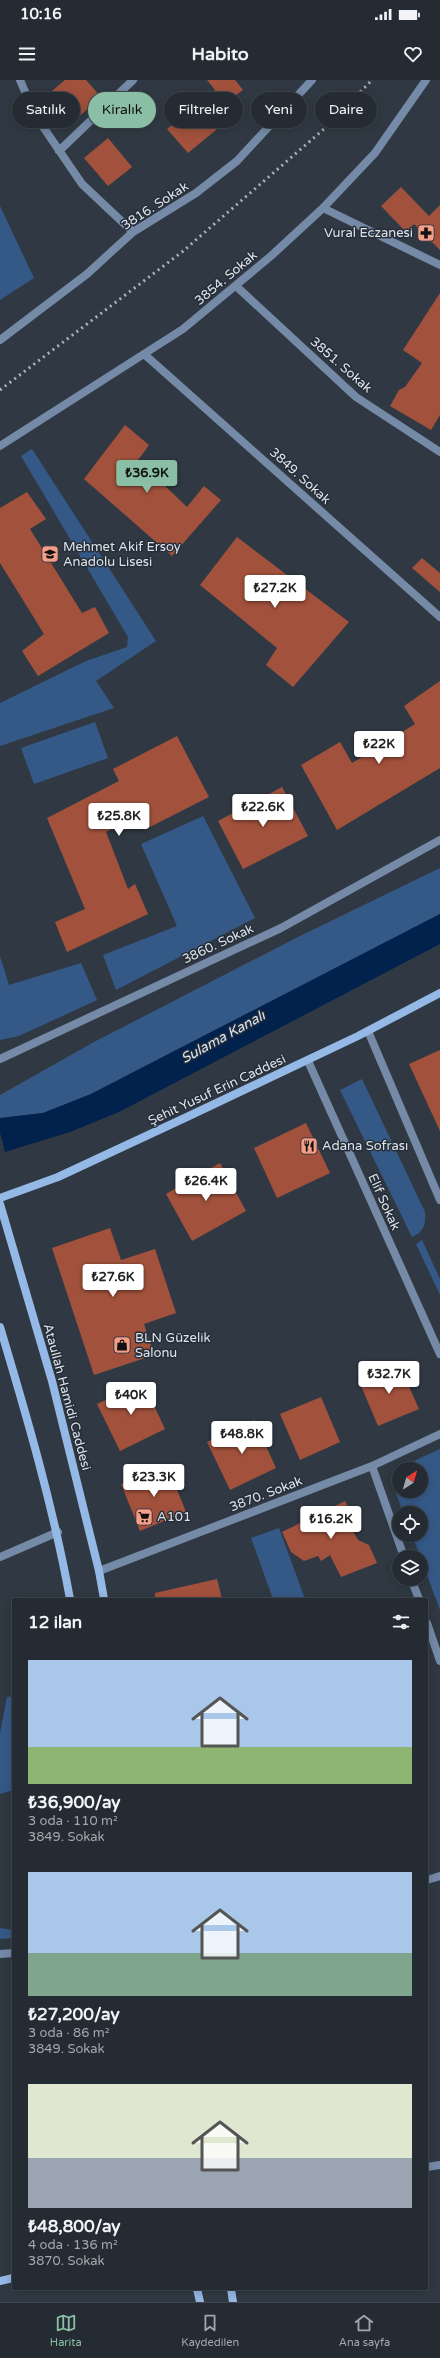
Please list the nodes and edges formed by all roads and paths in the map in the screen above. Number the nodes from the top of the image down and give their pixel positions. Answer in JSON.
{"nodes":[{"id":1,"x":20,"y":80,"type":"edge"},
{"id":2,"x":133,"y":80,"type":"edge"},
{"id":3,"x":312,"y":80,"type":"edge"},
{"id":4,"x":426,"y":80,"type":"edge"},
{"id":5,"x":59,"y":151,"type":"junction"},
{"id":6,"x":323,"y":208,"type":"junction"},
{"id":7,"x":133,"y":232,"type":"junction"},
{"id":8,"x":440,"y":265,"type":"edge"},
{"id":9,"x":236,"y":286,"type":"junction"},
{"id":10,"x":0,"y":340,"type":"edge"},
{"id":11,"x":144,"y":354,"type":"junction"},
{"id":12,"x":0,"y":446,"type":"edge"},
{"id":13,"x":440,"y":452,"type":"edge"},
{"id":14,"x":440,"y":617,"type":"edge"},
{"id":15,"x":440,"y":840,"type":"edge"},
{"id":16,"x":440,"y":993,"type":"edge"},
{"id":17,"x":368,"y":1031,"type":"junction"},
{"id":18,"x":0,"y":1058,"type":"edge"},
{"id":19,"x":308,"y":1060,"type":"junction"},
{"id":20,"x":0,"y":1198,"type":"edge"},
{"id":21,"x":440,"y":1200,"type":"edge"},
{"id":22,"x":0,"y":1204,"type":"edge"},
{"id":23,"x":0,"y":1327,"type":"edge"},
{"id":24,"x":440,"y":1354,"type":"edge"},
{"id":25,"x":440,"y":1434,"type":"edge"},
{"id":26,"x":372,"y":1466,"type":"junction"},
{"id":27,"x":58,"y":1532,"type":"junction"},
{"id":28,"x":402,"y":1550,"type":"edge"},
{"id":29,"x":0,"y":1557,"type":"edge"},
{"id":30,"x":99,"y":1571,"type":"junction"},
{"id":31,"x":414,"y":1586,"type":"edge"},
{"id":32,"x":70,"y":1598,"type":"edge"},
{"id":33,"x":104,"y":1598,"type":"edge"},
{"id":34,"x":418,"y":1598,"type":"edge"},
{"id":35,"x":428,"y":1626,"type":"edge"},
{"id":36,"x":439,"y":1655,"type":"edge"},
{"id":37,"x":440,"y":1876,"type":"edge"},
{"id":38,"x":428,"y":1880,"type":"edge"},
{"id":39,"x":12,"y":1953,"type":"edge"},
{"id":40,"x":0,"y":1954,"type":"edge"},
{"id":41,"x":440,"y":2165,"type":"edge"},
{"id":42,"x":428,"y":2167,"type":"edge"},
{"id":43,"x":12,"y":2278,"type":"edge"},
{"id":44,"x":0,"y":2281,"type":"edge"},
{"id":45,"x":197,"y":2290,"type":"edge"},
{"id":46,"x":231,"y":2290,"type":"edge"},
{"id":47,"x":200,"y":2302,"type":"edge"},
{"id":48,"x":233,"y":2302,"type":"edge"}],
"edges":[{"from":1,"to":5,"type":"street"},
{"from":2,"to":5,"type":"street"},
{"from":3,"to":7,"type":"street","name":"3816. Sokak"},
{"from":4,"to":6,"type":"street","name":"3854. Sokak"},
{"from":5,"to":7,"type":"street"},
{"from":6,"to":8,"type":"street"},
{"from":6,"to":9,"type":"street","name":"3854. Sokak"},
{"from":7,"to":10,"type":"street","name":"3816. Sokak"},
{"from":9,"to":11,"type":"street","name":"3854. Sokak"},
{"from":9,"to":13,"type":"street","name":"3851. Sokak"},
{"from":11,"to":12,"type":"street","name":"3854. Sokak"},
{"from":11,"to":14,"type":"street","name":"3849. Sokak"},
{"from":15,"to":18,"type":"street","name":"3860. Sokak"},
{"from":16,"to":17,"type":"street","name":"Şehit Yusuf Erin Caddesi"},
{"from":17,"to":19,"type":"street","name":"Şehit Yusuf Erin Caddesi"},
{"from":17,"to":21,"type":"street"},
{"from":19,"to":20,"type":"street","name":"Şehit Yusuf Erin Caddesi"},
{"from":19,"to":24,"type":"street","name":"Elif Sokak"},
{"from":22,"to":30,"type":"street","name":"Ataullah Hamidi Caddesi"},
{"from":23,"to":27,"type":"street"},
{"from":25,"to":26,"type":"street","name":"3870. Sokak"},
{"from":26,"to":28,"type":"street"},
{"from":26,"to":30,"type":"street","name":"3870. Sokak"},
{"from":27,"to":29,"type":"street"},
{"from":27,"to":32,"type":"street"},
{"from":30,"to":33,"type":"street","name":"Ataullah Hamidi Caddesi"},
{"from":31,"to":34,"type":"street"},
{"from":35,"to":36,"type":"street"},
{"from":37,"to":38,"type":"street"},
{"from":39,"to":40,"type":"street"},
{"from":41,"to":42,"type":"street"},
{"from":43,"to":44,"type":"street"},
{"from":45,"to":47,"type":"street"},
{"from":46,"to":48,"type":"street"}]}
